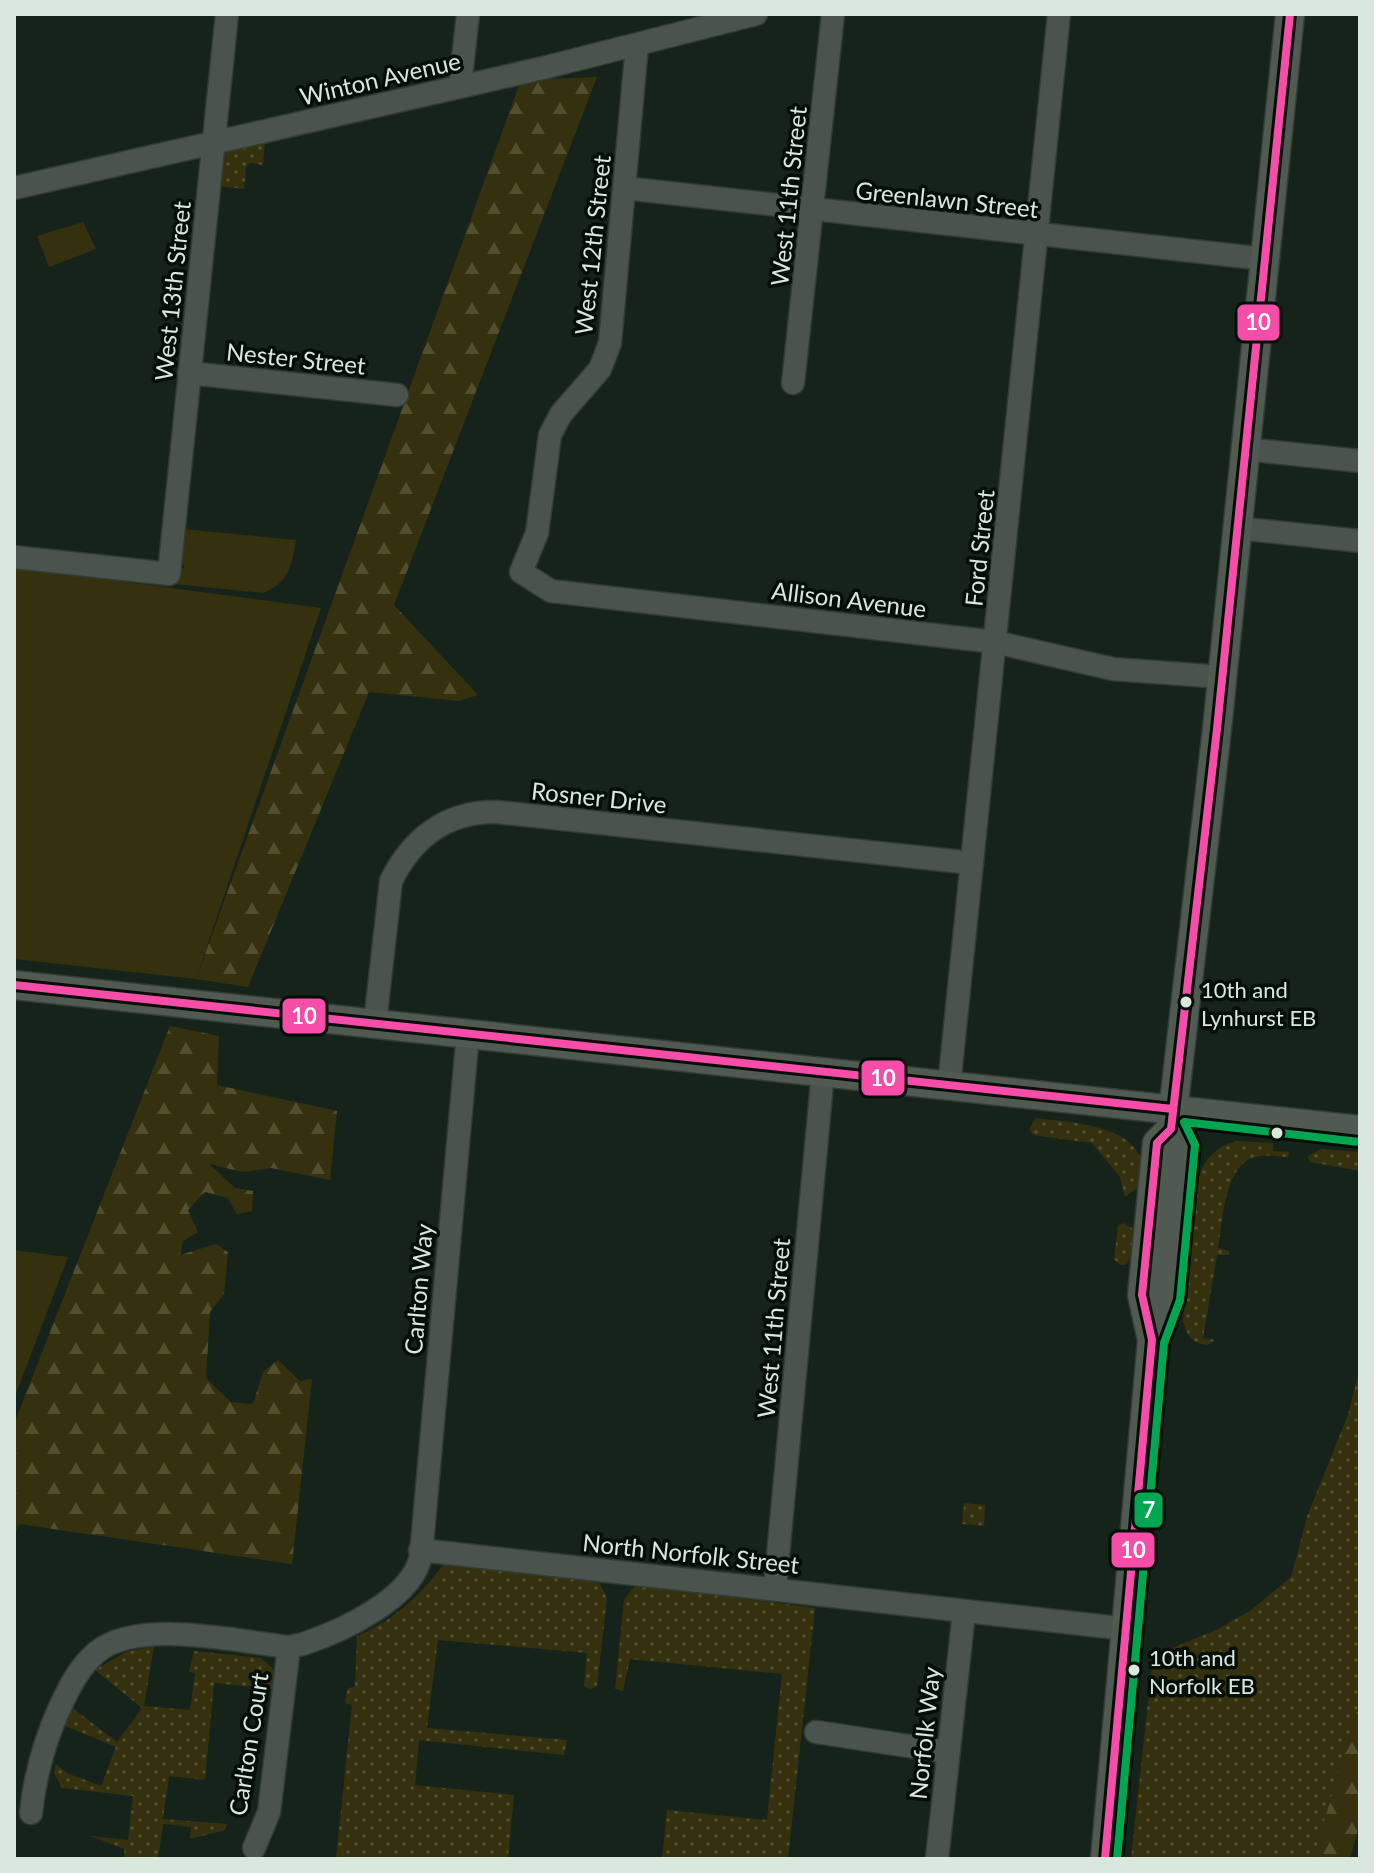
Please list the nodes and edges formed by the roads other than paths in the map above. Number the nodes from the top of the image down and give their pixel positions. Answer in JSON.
{"nodes":[{"id":1,"x":227,"y":14,"type":"edge"},
{"id":2,"x":468,"y":14,"type":"edge"},
{"id":3,"x":756,"y":14,"type":"edge"},
{"id":4,"x":833,"y":14,"type":"edge"},
{"id":5,"x":1059,"y":14,"type":"edge"},
{"id":6,"x":1290,"y":14,"type":"edge"},
{"id":7,"x":637,"y":45,"type":"junction"},
{"id":8,"x":460,"y":86,"type":"junction"},
{"id":9,"x":215,"y":142,"type":"junction"},
{"id":10,"x":14,"y":188,"type":"edge"},
{"id":11,"x":624,"y":188,"type":"junction"},
{"id":12,"x":813,"y":210,"type":"junction"},
{"id":13,"x":1037,"y":234,"type":"junction"},
{"id":14,"x":1265,"y":259,"type":"junction"},
{"id":15,"x":189,"y":373,"type":"junction"},
{"id":16,"x":793,"y":383,"type":"dead end"},
{"id":17,"x":397,"y":395,"type":"dead end"},
{"id":18,"x":1245,"y":449,"type":"junction"},
{"id":19,"x":1360,"y":461,"type":"edge"},
{"id":20,"x":1237,"y":528,"type":"junction"},
{"id":21,"x":1360,"y":541,"type":"edge"},
{"id":22,"x":14,"y":557,"type":"edge"},
{"id":23,"x":521,"y":572,"type":"joint"},
{"id":24,"x":995,"y":642,"type":"junction"},
{"id":25,"x":1222,"y":677,"type":"junction"},
{"id":26,"x":972,"y":863,"type":"junction"},
{"id":27,"x":14,"y":985,"type":"edge"},
{"id":28,"x":375,"y":1023,"type":"junction"},
{"id":29,"x":468,"y":1033,"type":"junction"},
{"id":30,"x":823,"y":1072,"type":"junction"},
{"id":31,"x":949,"y":1086,"type":"junction"},
{"id":32,"x":1172,"y":1119,"type":"junction"},
{"id":33,"x":1360,"y":1130,"type":"edge"},
{"id":34,"x":420,"y":1550,"type":"junction"},
{"id":35,"x":775,"y":1588,"type":"junction"},
{"id":36,"x":964,"y":1612,"type":"junction"},
{"id":37,"x":1127,"y":1629,"type":"junction"},
{"id":38,"x":289,"y":1647,"type":"junction"},
{"id":39,"x":816,"y":1732,"type":"dead end"},
{"id":40,"x":948,"y":1752,"type":"junction"},
{"id":41,"x":31,"y":1813,"type":"dead end"},
{"id":42,"x":254,"y":1848,"type":"dead end"},
{"id":43,"x":937,"y":1859,"type":"edge"},
{"id":44,"x":1105,"y":1859,"type":"edge"}],
"edges":[{"from":1,"to":9,"type":"street","name":"West 13th Street"},
{"from":2,"to":8,"type":"street"},
{"from":3,"to":7,"type":"street","name":"Winton Avenue"},
{"from":4,"to":12,"type":"street","name":"West 11th Street"},
{"from":5,"to":13,"type":"street","name":"Ford Street"},
{"from":6,"to":14,"type":"main road"},
{"from":7,"to":8,"type":"street","name":"Winton Avenue"},
{"from":7,"to":11,"type":"street","name":"West 12th Street"},
{"from":8,"to":9,"type":"street","name":"Winton Avenue"},
{"from":9,"to":10,"type":"street","name":"Winton Avenue"},
{"from":9,"to":15,"type":"street","name":"West 13th Street"},
{"from":11,"to":12,"type":"street","name":"Greenlawn Street"},
{"from":11,"to":23,"type":"street","name":"West 12th Street"},
{"from":12,"to":13,"type":"street","name":"Greenlawn Street"},
{"from":12,"to":16,"type":"street","name":"West 11th Street"},
{"from":13,"to":14,"type":"street","name":"Greenlawn Street"},
{"from":13,"to":24,"type":"street","name":"Ford Street"},
{"from":14,"to":18,"type":"main road"},
{"from":15,"to":17,"type":"street","name":"Nester Street"},
{"from":15,"to":22,"type":"street","name":"West 13th Street"},
{"from":18,"to":19,"type":"street"},
{"from":18,"to":20,"type":"main road"},
{"from":20,"to":21,"type":"street"},
{"from":20,"to":25,"type":"main road"},
{"from":23,"to":24,"type":"street","name":"Allison Avenue"},
{"from":24,"to":25,"type":"street","name":"Allison Avenue"},
{"from":24,"to":26,"type":"street","name":"Ford Street"},
{"from":25,"to":32,"type":"main road"},
{"from":26,"to":28,"type":"street","name":"Rosner Drive"},
{"from":26,"to":31,"type":"street","name":"Ford Street"},
{"from":27,"to":28,"type":"main road"},
{"from":28,"to":29,"type":"main road"},
{"from":29,"to":30,"type":"main road"},
{"from":29,"to":34,"type":"street","name":"Carlton Way"},
{"from":30,"to":31,"type":"main road"},
{"from":30,"to":35,"type":"street","name":"West 11th Street"},
{"from":31,"to":32,"type":"main road"},
{"from":32,"to":33,"type":"main road"},
{"from":32,"to":37,"type":"main road"},
{"from":34,"to":35,"type":"street","name":"North Norfolk Street"},
{"from":34,"to":38,"type":"street"},
{"from":35,"to":36,"type":"street","name":"North Norfolk Street"},
{"from":36,"to":37,"type":"street","name":"North Norfolk Street"},
{"from":36,"to":40,"type":"street","name":"Norfolk Way"},
{"from":37,"to":44,"type":"main road"},
{"from":38,"to":41,"type":"street"},
{"from":38,"to":42,"type":"street","name":"Carlton Court"},
{"from":39,"to":40,"type":"street"},
{"from":40,"to":43,"type":"street","name":"Norfolk Way"}]}
